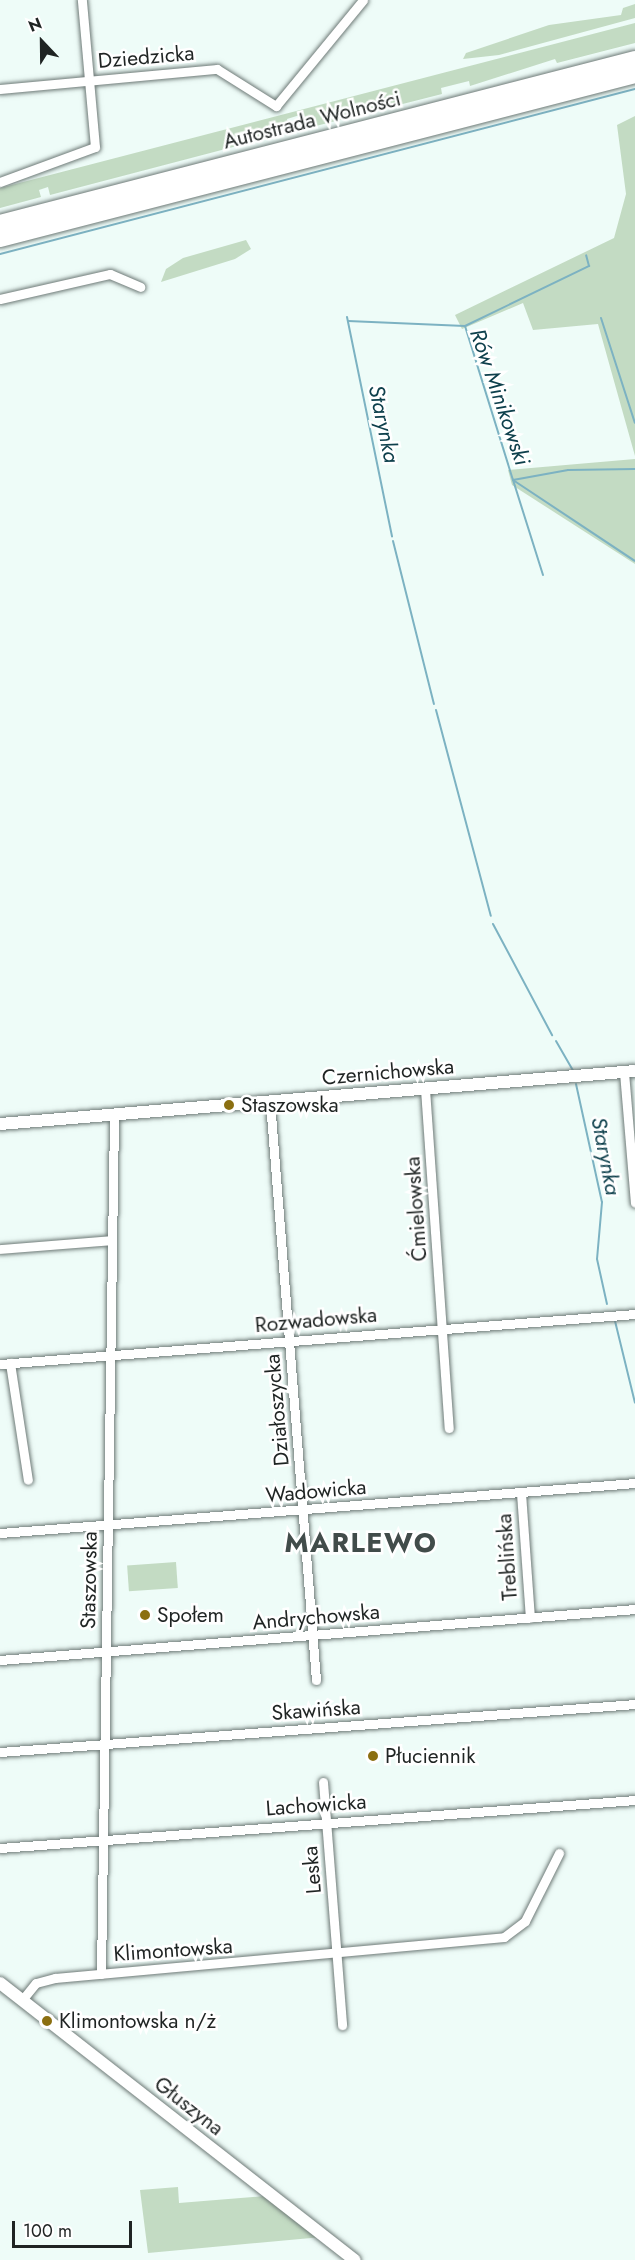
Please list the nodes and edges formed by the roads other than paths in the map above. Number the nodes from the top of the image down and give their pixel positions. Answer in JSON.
{"nodes":[{"id":1,"x":82,"y":0,"type":"edge"},
{"id":2,"x":363,"y":0,"type":"edge"},
{"id":3,"x":635,"y":60,"type":"edge"},
{"id":4,"x":635,"y":74,"type":"edge"},
{"id":5,"x":90,"y":80,"type":"junction"},
{"id":6,"x":0,"y":89,"type":"edge"},
{"id":7,"x":0,"y":182,"type":"edge"},
{"id":8,"x":0,"y":224,"type":"edge"},
{"id":9,"x":0,"y":238,"type":"edge"},
{"id":10,"x":140,"y":286,"type":"dead end"},
{"id":11,"x":0,"y":299,"type":"edge"},
{"id":12,"x":629,"y":1071,"type":"edge"},
{"id":13,"x":425,"y":1089,"type":"junction"},
{"id":14,"x":270,"y":1102,"type":"junction"},
{"id":15,"x":114,"y":1115,"type":"junction"},
{"id":16,"x":0,"y":1124,"type":"edge"},
{"id":17,"x":635,"y":1203,"type":"edge"},
{"id":18,"x":112,"y":1240,"type":"junction"},
{"id":19,"x":0,"y":1249,"type":"edge"},
{"id":20,"x":635,"y":1314,"type":"edge"},
{"id":21,"x":443,"y":1328,"type":"junction"},
{"id":22,"x":289,"y":1340,"type":"junction"},
{"id":23,"x":110,"y":1356,"type":"junction"},
{"id":24,"x":5,"y":1363,"type":"edge"},
{"id":25,"x":449,"y":1428,"type":"dead end"},
{"id":26,"x":28,"y":1480,"type":"dead end"},
{"id":27,"x":635,"y":1483,"type":"edge"},
{"id":28,"x":521,"y":1493,"type":"junction"},
{"id":29,"x":303,"y":1510,"type":"junction"},
{"id":30,"x":108,"y":1526,"type":"junction"},
{"id":31,"x":0,"y":1533,"type":"edge"},
{"id":32,"x":635,"y":1609,"type":"edge"},
{"id":33,"x":530,"y":1618,"type":"junction"},
{"id":34,"x":312,"y":1636,"type":"junction"},
{"id":35,"x":106,"y":1652,"type":"junction"},
{"id":36,"x":0,"y":1660,"type":"edge"},
{"id":37,"x":316,"y":1680,"type":"dead end"},
{"id":38,"x":635,"y":1704,"type":"edge"},
{"id":39,"x":105,"y":1744,"type":"junction"},
{"id":40,"x":0,"y":1752,"type":"edge"},
{"id":41,"x":322,"y":1782,"type":"dead end"},
{"id":42,"x":635,"y":1800,"type":"edge"},
{"id":43,"x":326,"y":1822,"type":"junction"},
{"id":44,"x":103,"y":1840,"type":"junction"},
{"id":45,"x":0,"y":1848,"type":"edge"},
{"id":46,"x":559,"y":1853,"type":"dead end"},
{"id":47,"x":337,"y":1956,"type":"junction"},
{"id":48,"x":101,"y":1974,"type":"junction"},
{"id":49,"x":0,"y":1983,"type":"edge"},
{"id":50,"x":22,"y":2001,"type":"junction"},
{"id":51,"x":342,"y":2025,"type":"dead end"},
{"id":52,"x":355,"y":2260,"type":"edge"}],
"edges":[{"from":1,"to":5,"type":"street"},
{"from":2,"to":5,"type":"street","name":"Dziedzicka"},
{"from":3,"to":8,"type":"highway","name":"Autostrada Wolności"},
{"from":4,"to":9,"type":"highway","name":"Autostrada Wolności"},
{"from":5,"to":6,"type":"street","name":"Dziedzicka"},
{"from":5,"to":7,"type":"street"},
{"from":10,"to":11,"type":"street"},
{"from":12,"to":13,"type":"street","name":"Czernichowska"},
{"from":12,"to":17,"type":"street"},
{"from":13,"to":14,"type":"street","name":"Czernichowska"},
{"from":13,"to":21,"type":"street","name":"Ćmielowska"},
{"from":14,"to":15,"type":"street","name":"Czernichowska"},
{"from":14,"to":22,"type":"street","name":"Działoszycka"},
{"from":15,"to":16,"type":"street","name":"Czernichowska"},
{"from":15,"to":18,"type":"street","name":"Staszowska"},
{"from":18,"to":19,"type":"street"},
{"from":18,"to":23,"type":"street","name":"Staszowska"},
{"from":20,"to":21,"type":"street","name":"Rozwadowska"},
{"from":21,"to":22,"type":"street","name":"Rozwadowska"},
{"from":21,"to":25,"type":"street","name":"Ćmielowska"},
{"from":22,"to":23,"type":"street","name":"Rozwadowska"},
{"from":22,"to":29,"type":"street","name":"Działoszycka"},
{"from":23,"to":24,"type":"street","name":"Rozwadowska"},
{"from":23,"to":30,"type":"street","name":"Staszowska"},
{"from":24,"to":26,"type":"street"},
{"from":27,"to":28,"type":"street","name":"Wadowicka"},
{"from":28,"to":29,"type":"street","name":"Wadowicka"},
{"from":28,"to":33,"type":"street","name":"Treblińska"},
{"from":29,"to":30,"type":"street","name":"Wadowicka"},
{"from":29,"to":34,"type":"street","name":"Działoszycka"},
{"from":30,"to":31,"type":"street","name":"Wadowicka"},
{"from":30,"to":35,"type":"street","name":"Staszowska"},
{"from":32,"to":33,"type":"street","name":"Andrychowska"},
{"from":33,"to":34,"type":"street","name":"Andrychowska"},
{"from":34,"to":35,"type":"street","name":"Andrychowska"},
{"from":34,"to":37,"type":"street","name":"Działoszycka"},
{"from":35,"to":36,"type":"street","name":"Andrychowska"},
{"from":35,"to":39,"type":"street","name":"Staszowska"},
{"from":38,"to":39,"type":"street","name":"Skawińska"},
{"from":39,"to":40,"type":"street","name":"Skawińska"},
{"from":39,"to":44,"type":"street","name":"Staszowska"},
{"from":41,"to":43,"type":"street","name":"Leska"},
{"from":42,"to":43,"type":"street","name":"Lachowicka"},
{"from":43,"to":44,"type":"street","name":"Lachowicka"},
{"from":43,"to":47,"type":"street","name":"Leska"},
{"from":44,"to":45,"type":"street","name":"Lachowicka"},
{"from":44,"to":48,"type":"street","name":"Staszowska"},
{"from":46,"to":47,"type":"street","name":"Klimontowska"},
{"from":47,"to":48,"type":"street","name":"Klimontowska"},
{"from":47,"to":51,"type":"street"},
{"from":48,"to":50,"type":"street","name":"Klimontowska"},
{"from":49,"to":50,"type":"street","name":"Głuszyna"},
{"from":50,"to":52,"type":"street","name":"Głuszyna"}]}
